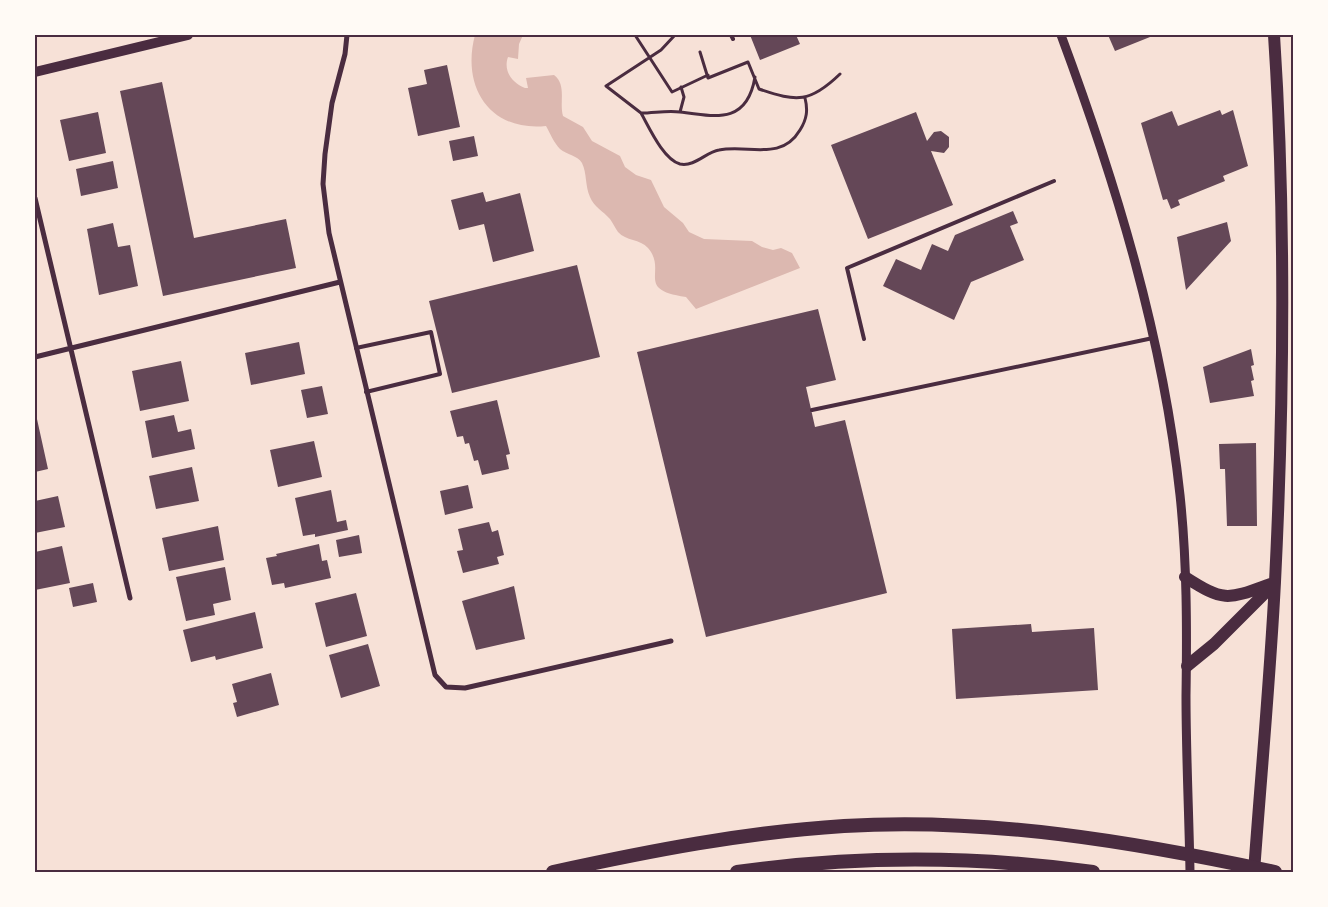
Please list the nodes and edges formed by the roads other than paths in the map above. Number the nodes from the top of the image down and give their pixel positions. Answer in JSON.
{"nodes":[{"id":1,"x":188,"y":35,"type":"edge"},
{"id":2,"x":347,"y":35,"type":"edge"},
{"id":3,"x":1061,"y":35,"type":"edge"},
{"id":4,"x":1274,"y":35,"type":"edge"},
{"id":5,"x":35,"y":72,"type":"edge"},
{"id":6,"x":1054,"y":181,"type":"dead end"},
{"id":7,"x":35,"y":198,"type":"edge"},
{"id":8,"x":340,"y":282,"type":"junction"},
{"id":9,"x":1152,"y":338,"type":"junction"},
{"id":10,"x":864,"y":339,"type":"dead end"},
{"id":11,"x":71,"y":347,"type":"junction"},
{"id":12,"x":356,"y":348,"type":"junction"},
{"id":13,"x":35,"y":356,"type":"edge"},
{"id":14,"x":366,"y":392,"type":"junction"},
{"id":15,"x":812,"y":410,"type":"dead end"},
{"id":16,"x":1185,"y":577,"type":"junction"},
{"id":17,"x":1275,"y":582,"type":"junction"},
{"id":18,"x":130,"y":598,"type":"dead end"},
{"id":19,"x":671,"y":641,"type":"dead end"},
{"id":20,"x":1187,"y":666,"type":"junction"},
{"id":21,"x":553,"y":872,"type":"edge"},
{"id":22,"x":737,"y":872,"type":"edge"},
{"id":23,"x":1093,"y":872,"type":"edge"},
{"id":24,"x":1190,"y":872,"type":"edge"},
{"id":25,"x":1254,"y":872,"type":"edge"},
{"id":26,"x":1276,"y":872,"type":"edge"}],
"edges":[{"from":1,"to":5,"type":"main road"},
{"from":2,"to":8,"type":"street"},
{"from":3,"to":9,"type":"street"},
{"from":4,"to":17,"type":"main road"},
{"from":6,"to":10,"type":"lane"},
{"from":7,"to":11,"type":"street"},
{"from":8,"to":11,"type":"street"},
{"from":8,"to":12,"type":"street"},
{"from":9,"to":15,"type":"lane"},
{"from":9,"to":16,"type":"street"},
{"from":11,"to":13,"type":"street"},
{"from":11,"to":18,"type":"street"},
{"from":12,"to":14,"type":"street"},
{"from":12,"to":14,"type":"lane"},
{"from":14,"to":19,"type":"street"},
{"from":16,"to":17,"type":"main road"},
{"from":16,"to":20,"type":"street"},
{"from":17,"to":20,"type":"main road"},
{"from":17,"to":25,"type":"main road"},
{"from":20,"to":24,"type":"street"},
{"from":21,"to":26,"type":"highway"},
{"from":22,"to":23,"type":"highway"}]}
